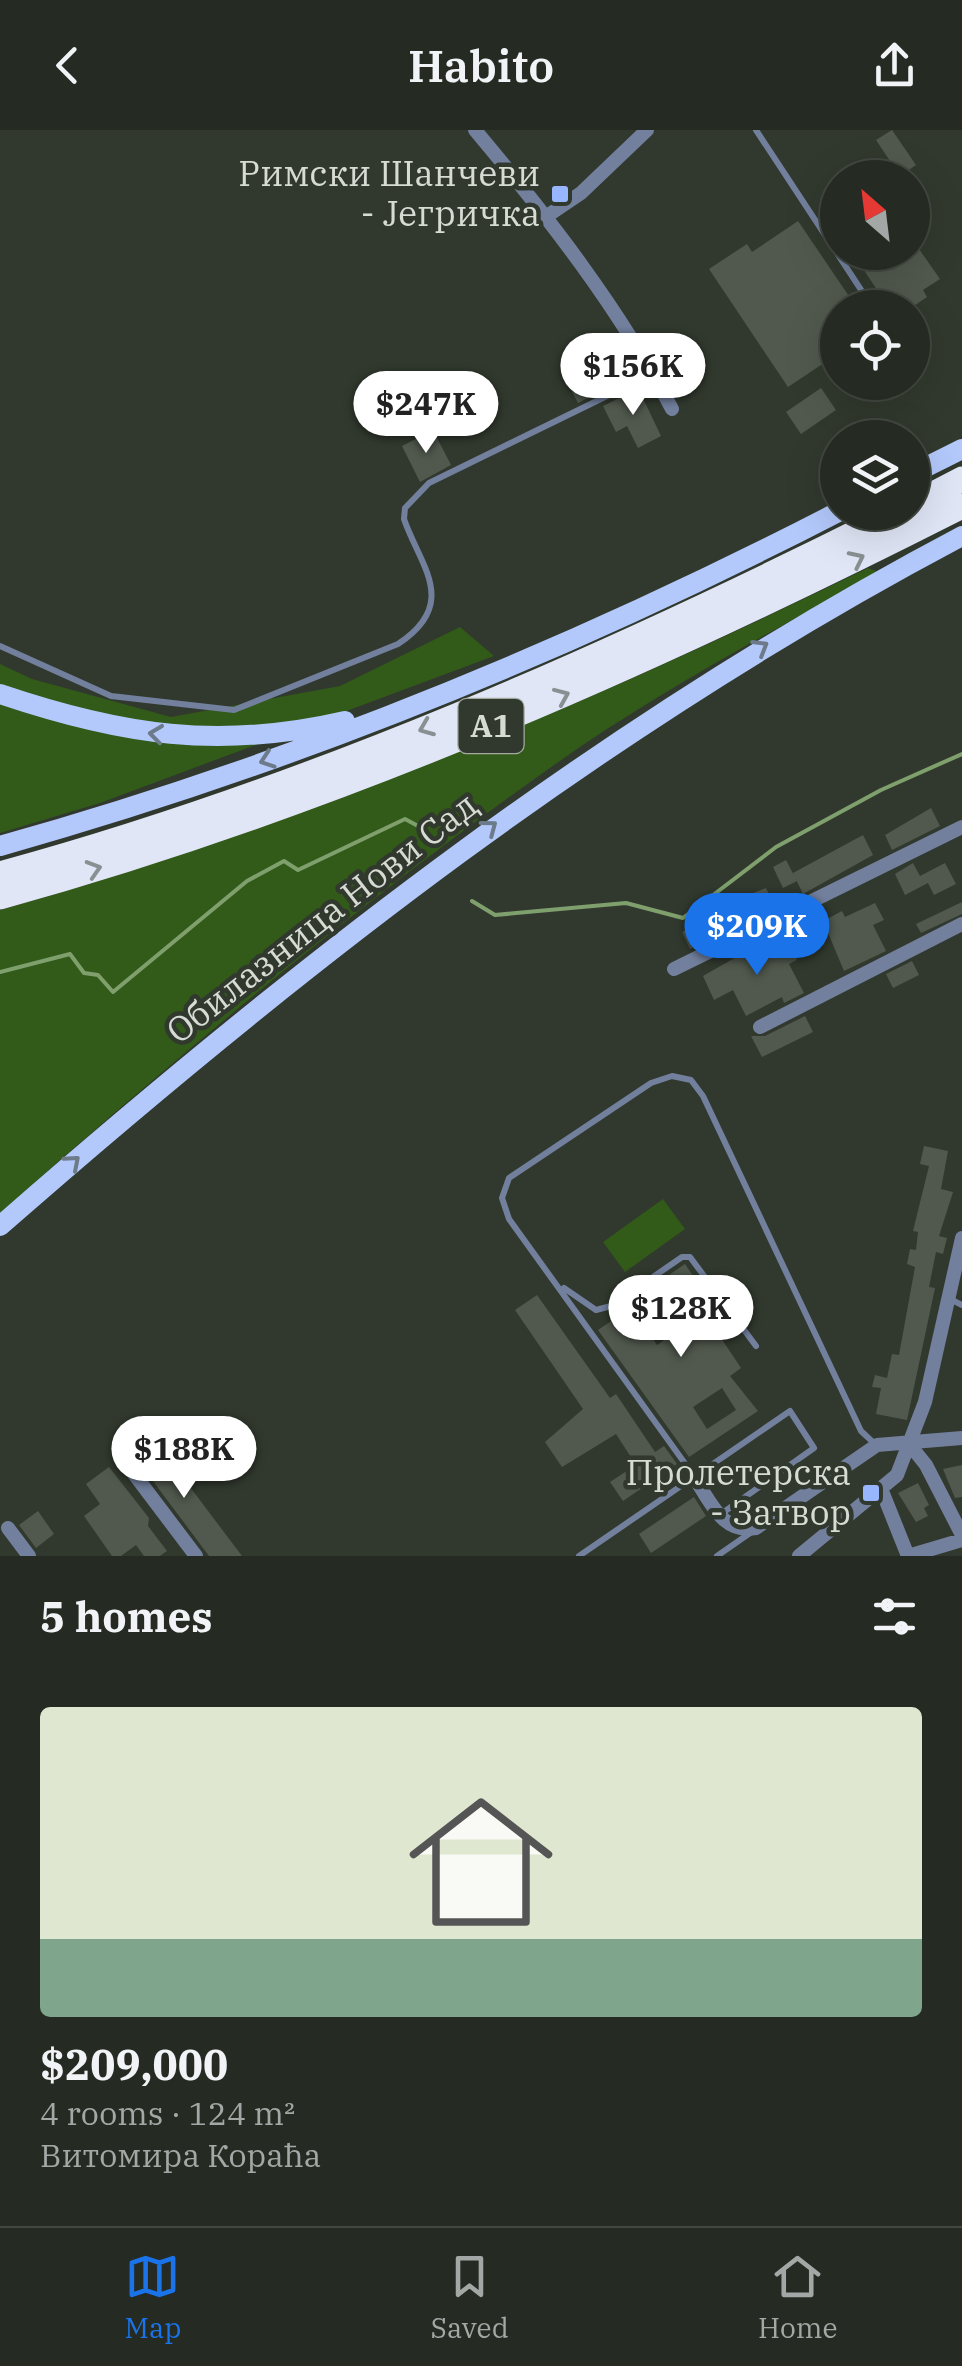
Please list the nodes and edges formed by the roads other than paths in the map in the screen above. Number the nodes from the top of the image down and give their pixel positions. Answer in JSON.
{"nodes":[{"id":1,"x":475,"y":130,"type":"edge"},
{"id":2,"x":647,"y":130,"type":"edge"},
{"id":3,"x":756,"y":130,"type":"edge"},
{"id":4,"x":548,"y":216,"type":"junction"},
{"id":5,"x":861,"y":290,"type":"edge"},
{"id":6,"x":653,"y":373,"type":"junction"},
{"id":7,"x":672,"y":409,"type":"dead end"},
{"id":8,"x":962,"y":448,"type":"edge"},
{"id":9,"x":930,"y":465,"type":"edge"},
{"id":10,"x":962,"y":479,"type":"edge"},
{"id":11,"x":930,"y":495,"type":"edge"},
{"id":12,"x":962,"y":506,"type":"edge"},
{"id":13,"x":820,"y":521,"type":"edge"},
{"id":14,"x":860,"y":530,"type":"edge"},
{"id":15,"x":962,"y":536,"type":"edge"},
{"id":16,"x":0,"y":646,"type":"edge"},
{"id":17,"x":0,"y":694,"type":"edge"},
{"id":18,"x":424,"y":701,"type":"junction"},
{"id":19,"x":962,"y":827,"type":"edge"},
{"id":20,"x":0,"y":846,"type":"edge"},
{"id":21,"x":0,"y":874,"type":"edge"},
{"id":22,"x":0,"y":897,"type":"edge"},
{"id":23,"x":962,"y":924,"type":"edge"},
{"id":24,"x":674,"y":969,"type":"dead end"},
{"id":25,"x":760,"y":1027,"type":"dead end"},
{"id":26,"x":0,"y":1226,"type":"edge"},
{"id":27,"x":962,"y":1238,"type":"edge"},
{"id":28,"x":549,"y":1272,"type":"junction"},
{"id":29,"x":955,"y":1301,"type":"edge"},
{"id":30,"x":756,"y":1346,"type":"dead end"},
{"id":31,"x":962,"y":1438,"type":"edge"},
{"id":32,"x":877,"y":1445,"type":"junction"},
{"id":33,"x":910,"y":1445,"type":"junction"},
{"id":34,"x":119,"y":1454,"type":"dead end"},
{"id":35,"x":694,"y":1477,"type":"junction"},
{"id":36,"x":882,"y":1491,"type":"junction"},
{"id":37,"x":720,"y":1515,"type":"junction"},
{"id":38,"x":8,"y":1528,"type":"dead end"},
{"id":39,"x":756,"y":1528,"type":"junction"},
{"id":40,"x":962,"y":1538,"type":"edge"},
{"id":41,"x":29,"y":1556,"type":"edge"},
{"id":42,"x":196,"y":1556,"type":"edge"},
{"id":43,"x":579,"y":1556,"type":"edge"},
{"id":44,"x":717,"y":1556,"type":"edge"},
{"id":45,"x":799,"y":1556,"type":"edge"},
{"id":46,"x":908,"y":1556,"type":"edge"}],
"edges":[{"from":1,"to":4,"type":"street"},
{"from":2,"to":4,"type":"street"},
{"from":3,"to":5,"type":"lane"},
{"from":4,"to":6,"type":"street"},
{"from":6,"to":7,"type":"street"},
{"from":6,"to":16,"type":"lane"},
{"from":8,"to":9,"type":"main road"},
{"from":10,"to":11,"type":"highway"},
{"from":22,"to":12,"type":"highway","number":"A1","one_way":true},
{"from":13,"to":18,"type":"main road"},
{"from":14,"to":21,"type":"highway","number":"A1","one_way":true},
{"from":26,"to":15,"type":"main road","name":"Обилазница Нови Сад","one_way":true},
{"from":18,"to":17,"type":"main road","one_way":true},
{"from":18,"to":20,"type":"main road","one_way":true},
{"from":19,"to":24,"type":"street"},
{"from":23,"to":25,"type":"street"},
{"from":27,"to":29,"type":"street"},
{"from":28,"to":30,"type":"lane"},
{"from":28,"to":32,"type":"lane"},
{"from":28,"to":35,"type":"lane"},
{"from":29,"to":33,"type":"street"},
{"from":31,"to":33,"type":"street"},
{"from":32,"to":33,"type":"street"},
{"from":32,"to":39,"type":"street"},
{"from":33,"to":36,"type":"street"},
{"from":33,"to":40,"type":"street"},
{"from":34,"to":42,"type":"street"},
{"from":35,"to":37,"type":"street"},
{"from":35,"to":37,"type":"lane"},
{"from":35,"to":43,"type":"lane"},
{"from":36,"to":45,"type":"street"},
{"from":36,"to":46,"type":"street"},
{"from":37,"to":39,"type":"street"},
{"from":38,"to":41,"type":"street"},
{"from":39,"to":44,"type":"lane"},
{"from":40,"to":46,"type":"street"}]}
